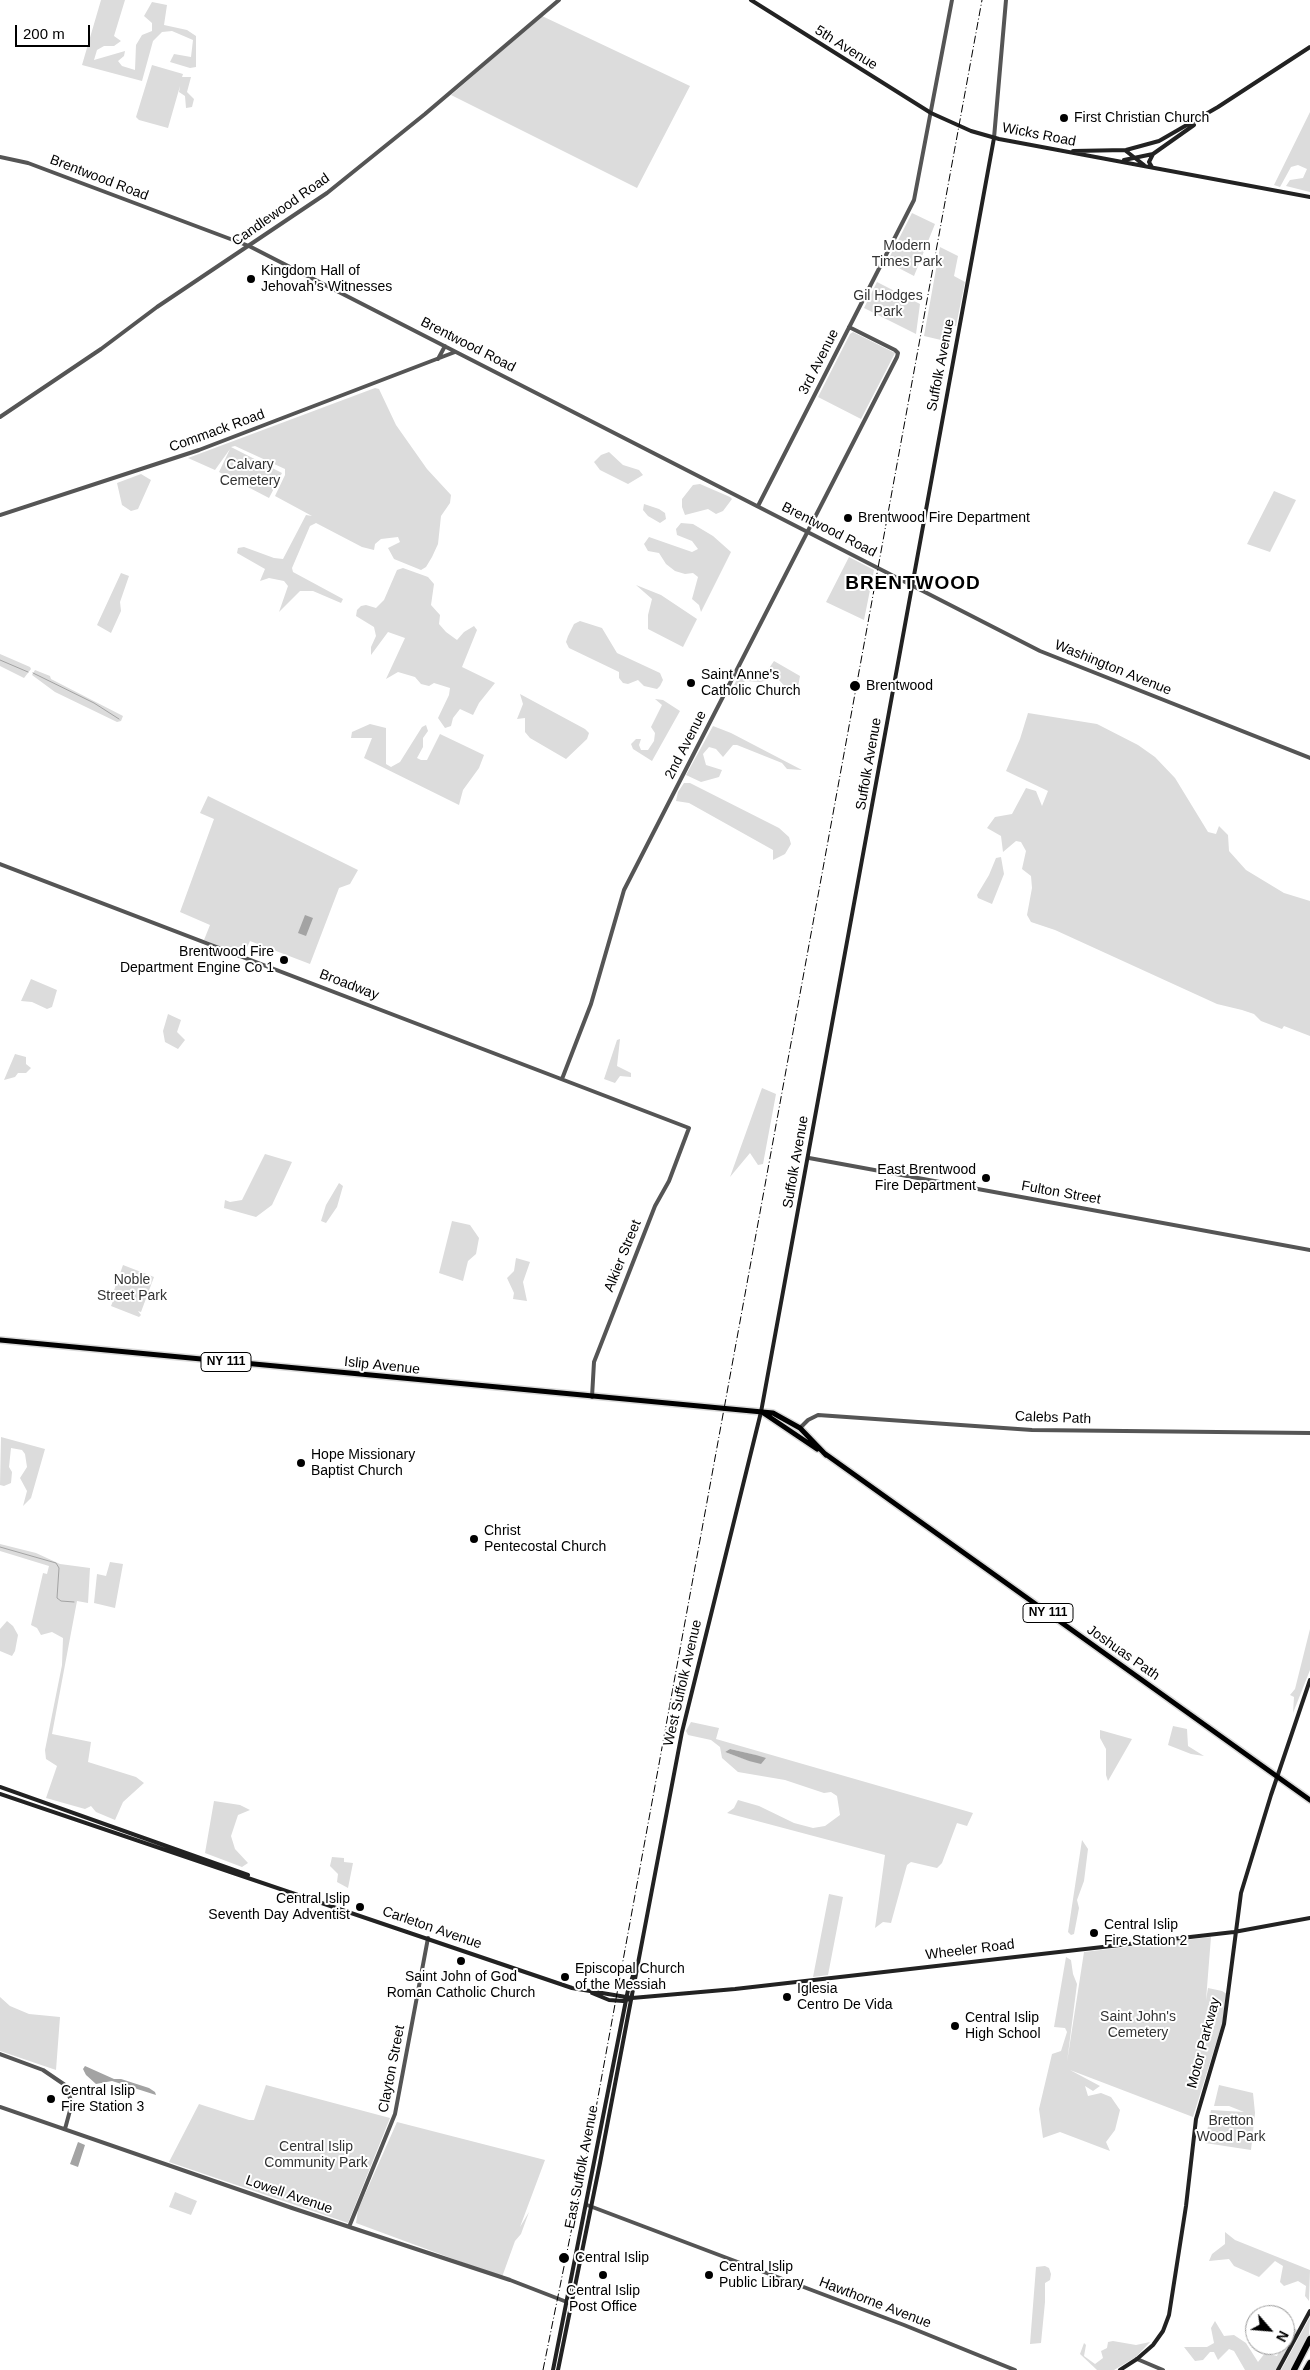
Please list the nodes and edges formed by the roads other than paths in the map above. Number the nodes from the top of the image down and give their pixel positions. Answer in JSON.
{"nodes":[{"id":1,"x":559,"y":0,"type":"edge"},
{"id":2,"x":751,"y":0,"type":"edge"},
{"id":3,"x":952,"y":0,"type":"edge"},
{"id":4,"x":1006,"y":0,"type":"edge"},
{"id":5,"x":1310,"y":47,"type":"edge"},
{"id":6,"x":1218,"y":107,"type":"junction"},
{"id":7,"x":931,"y":113,"type":"junction"},
{"id":8,"x":994,"y":138,"type":"junction"},
{"id":9,"x":1058,"y":150,"type":"junction"},
{"id":10,"x":1126,"y":150,"type":"junction"},
{"id":11,"x":1153,"y":154,"type":"junction"},
{"id":12,"x":0,"y":157,"type":"edge"},
{"id":13,"x":1137,"y":159,"type":"junction"},
{"id":14,"x":1110,"y":160,"type":"junction"},
{"id":15,"x":1146,"y":166,"type":"junction"},
{"id":16,"x":1154,"y":168,"type":"junction"},
{"id":17,"x":1310,"y":197,"type":"edge"},
{"id":18,"x":249,"y":246,"type":"junction"},
{"id":19,"x":849,"y":327,"type":"junction"},
{"id":20,"x":445,"y":346,"type":"junction"},
{"id":21,"x":455,"y":352,"type":"junction"},
{"id":22,"x":438,"y":359,"type":"junction"},
{"id":23,"x":0,"y":417,"type":"edge"},
{"id":24,"x":758,"y":506,"type":"junction"},
{"id":25,"x":0,"y":515,"type":"edge"},
{"id":26,"x":806,"y":531,"type":"junction"},
{"id":27,"x":913,"y":586,"type":"junction"},
{"id":28,"x":1310,"y":758,"type":"edge"},
{"id":29,"x":0,"y":864,"type":"edge"},
{"id":30,"x":562,"y":1079,"type":"junction"},
{"id":31,"x":690,"y":1128,"type":"joint"},
{"id":32,"x":809,"y":1158,"type":"junction"},
{"id":33,"x":1310,"y":1250,"type":"edge"},
{"id":34,"x":0,"y":1340,"type":"edge"},
{"id":35,"x":592,"y":1397,"type":"junction"},
{"id":36,"x":761,"y":1412,"type":"junction"},
{"id":37,"x":788,"y":1428,"type":"junction"},
{"id":38,"x":800,"y":1428,"type":"junction"},
{"id":39,"x":1310,"y":1433,"type":"edge"},
{"id":40,"x":826,"y":1455,"type":"junction"},
{"id":41,"x":1310,"y":1680,"type":"edge"},
{"id":42,"x":1277,"y":1776,"type":"junction"},
{"id":43,"x":0,"y":1787,"type":"edge"},
{"id":44,"x":0,"y":1794,"type":"edge"},
{"id":45,"x":1310,"y":1800,"type":"edge"},
{"id":46,"x":265,"y":1883,"type":"junction"},
{"id":47,"x":1310,"y":1918,"type":"edge"},
{"id":48,"x":1234,"y":1932,"type":"junction"},
{"id":49,"x":428,"y":1938,"type":"junction"},
{"id":50,"x":638,"y":1962,"type":"junction"},
{"id":51,"x":615,"y":1998,"type":"junction"},
{"id":52,"x":632,"y":1998,"type":"junction"},
{"id":53,"x":626,"y":1999,"type":"junction"},
{"id":54,"x":624,"y":2013,"type":"junction"},
{"id":55,"x":0,"y":2054,"type":"edge"},
{"id":56,"x":0,"y":2107,"type":"edge"},
{"id":57,"x":65,"y":2129,"type":"junction"},
{"id":58,"x":586,"y":2205,"type":"junction"},
{"id":59,"x":592,"y":2207,"type":"junction"},
{"id":60,"x":349,"y":2227,"type":"junction"},
{"id":61,"x":567,"y":2301,"type":"junction"},
{"id":62,"x":572,"y":2304,"type":"junction"},
{"id":63,"x":1310,"y":2311,"type":"edge"},
{"id":64,"x":1310,"y":2339,"type":"edge"},
{"id":65,"x":1137,"y":2359,"type":"junction"},
{"id":66,"x":1310,"y":2363,"type":"edge"},
{"id":67,"x":553,"y":2370,"type":"edge"},
{"id":68,"x":558,"y":2370,"type":"edge"},
{"id":69,"x":1015,"y":2370,"type":"edge"},
{"id":70,"x":1120,"y":2370,"type":"edge"},
{"id":71,"x":1163,"y":2370,"type":"edge"},
{"id":72,"x":1278,"y":2370,"type":"edge"},
{"id":73,"x":1294,"y":2370,"type":"edge"},
{"id":74,"x":1306,"y":2370,"type":"edge"}],
"edges":[{"from":1,"to":18,"type":"street","name":"Candlewood Road"},
{"from":2,"to":7,"type":"main road","name":"5th Avenue"},
{"from":3,"to":7,"type":"street","name":"3rd Avenue"},
{"from":4,"to":8,"type":"street","name":"Suffolk Avenue"},
{"from":5,"to":6,"type":"main road"},
{"from":6,"to":10,"type":"main road"},
{"from":6,"to":11,"type":"main road"},
{"from":7,"to":8,"type":"main road","name":"Wicks Road"},
{"from":7,"to":19,"type":"street","name":"3rd Avenue"},
{"from":8,"to":9,"type":"main road","name":"Wicks Road"},
{"from":8,"to":27,"type":"main road","name":"Suffolk Avenue"},
{"from":9,"to":10,"type":"main road"},
{"from":9,"to":14,"type":"main road","name":"Wicks Road"},
{"from":10,"to":13,"type":"main road","name":"Wicks Road"},
{"from":11,"to":13,"type":"main road"},
{"from":11,"to":16,"type":"main road"},
{"from":12,"to":18,"type":"street","name":"Brentwood Road"},
{"from":13,"to":14,"type":"main road"},
{"from":13,"to":15,"type":"main road","name":"Wicks Road"},
{"from":14,"to":15,"type":"main road","name":"Wicks Road"},
{"from":15,"to":16,"type":"main road","name":"Wicks Road"},
{"from":16,"to":17,"type":"main road","name":"Wicks Road"},
{"from":18,"to":20,"type":"street","name":"Brentwood Road"},
{"from":18,"to":23,"type":"street","name":"Candlewood Road"},
{"from":19,"to":24,"type":"street","name":"3rd Avenue"},
{"from":19,"to":26,"type":"street","name":"2nd Avenue"},
{"from":20,"to":21,"type":"street","name":"Brentwood Road"},
{"from":20,"to":22,"type":"street"},
{"from":21,"to":22,"type":"street","name":"Commack Road"},
{"from":21,"to":24,"type":"street","name":"Brentwood Road"},
{"from":22,"to":25,"type":"street","name":"Commack Road"},
{"from":24,"to":26,"type":"street","name":"Brentwood Road"},
{"from":26,"to":27,"type":"street","name":"Brentwood Road"},
{"from":26,"to":30,"type":"street","name":"2nd Avenue"},
{"from":27,"to":28,"type":"street","name":"Washington Avenue"},
{"from":27,"to":32,"type":"main road","name":"Suffolk Avenue"},
{"from":29,"to":30,"type":"street","name":"Broadway"},
{"from":30,"to":31,"type":"street","name":"Broadway"},
{"from":31,"to":35,"type":"street","name":"Alkier Street"},
{"from":32,"to":33,"type":"street","name":"Fulton Street"},
{"from":32,"to":36,"type":"main road","name":"Suffolk Avenue"},
{"from":34,"to":35,"type":"main road","name":"Islip Avenue","number":"NY 111"},
{"from":35,"to":36,"type":"main road","name":"Islip Avenue","number":"NY 111"},
{"from":36,"to":37,"type":"main road","name":"Joshuas Path","number":"NY 111"},
{"from":36,"to":38,"type":"main road","name":"Joshuas Path","number":"NY 111"},
{"from":36,"to":50,"type":"main road","name":"West Suffolk Avenue"},
{"from":37,"to":38,"type":"main road"},
{"from":37,"to":40,"type":"main road","name":"Joshuas Path","number":"NY 111"},
{"from":38,"to":39,"type":"street","name":"Calebs Path"},
{"from":38,"to":40,"type":"main road","name":"Joshuas Path","number":"NY 111"},
{"from":40,"to":42,"type":"main road","name":"Joshuas Path","number":"NY 111"},
{"from":41,"to":42,"type":"main road","name":"Motor Parkway"},
{"from":42,"to":45,"type":"main road","name":"Joshuas Path","number":"NY 111"},
{"from":42,"to":48,"type":"main road","name":"Motor Parkway"},
{"from":43,"to":46,"type":"main road","name":"Carleton Avenue"},
{"from":44,"to":46,"type":"main road","name":"Carleton Avenue"},
{"from":46,"to":49,"type":"main road","name":"Carleton Avenue"},
{"from":47,"to":48,"type":"main road","name":"Wheeler Road"},
{"from":48,"to":52,"type":"main road","name":"Wheeler Road"},
{"from":48,"to":65,"type":"main road","name":"Motor Parkway"},
{"from":49,"to":51,"type":"main road","name":"Carleton Avenue"},
{"from":49,"to":60,"type":"street","name":"Clayton Street"},
{"from":50,"to":52,"type":"main road","name":"West Suffolk Avenue"},
{"from":50,"to":53,"type":"main road","name":"West Suffolk Avenue"},
{"from":51,"to":53,"type":"main road","name":"Wheeler Road"},
{"from":51,"to":54,"type":"main road"},
{"from":52,"to":53,"type":"main road","name":"Wheeler Road"},
{"from":52,"to":59,"type":"main road","name":"East Suffolk Avenue"},
{"from":53,"to":54,"type":"main road","name":"East Suffolk Avenue"},
{"from":54,"to":58,"type":"main road","name":"East Suffolk Avenue"},
{"from":55,"to":57,"type":"street"},
{"from":56,"to":57,"type":"street","name":"Lowell Avenue"},
{"from":57,"to":60,"type":"street","name":"Lowell Avenue"},
{"from":58,"to":59,"type":"street","name":"Hawthorne Avenue"},
{"from":58,"to":61,"type":"main road","name":"East Suffolk Avenue"},
{"from":59,"to":62,"type":"main road","name":"East Suffolk Avenue"},
{"from":59,"to":69,"type":"street","name":"Hawthorne Avenue"},
{"from":60,"to":61,"type":"street","name":"Lowell Avenue"},
{"from":61,"to":62,"type":"street","name":"Lowell Avenue"},
{"from":61,"to":67,"type":"main road","name":"East Suffolk Avenue"},
{"from":62,"to":68,"type":"main road","name":"East Suffolk Avenue"},
{"from":63,"to":72,"type":"main road"},
{"from":64,"to":73,"type":"highway"},
{"from":65,"to":70,"type":"main road","name":"Motor Parkway"},
{"from":65,"to":71,"type":"street"},
{"from":66,"to":74,"type":"highway"}]}
